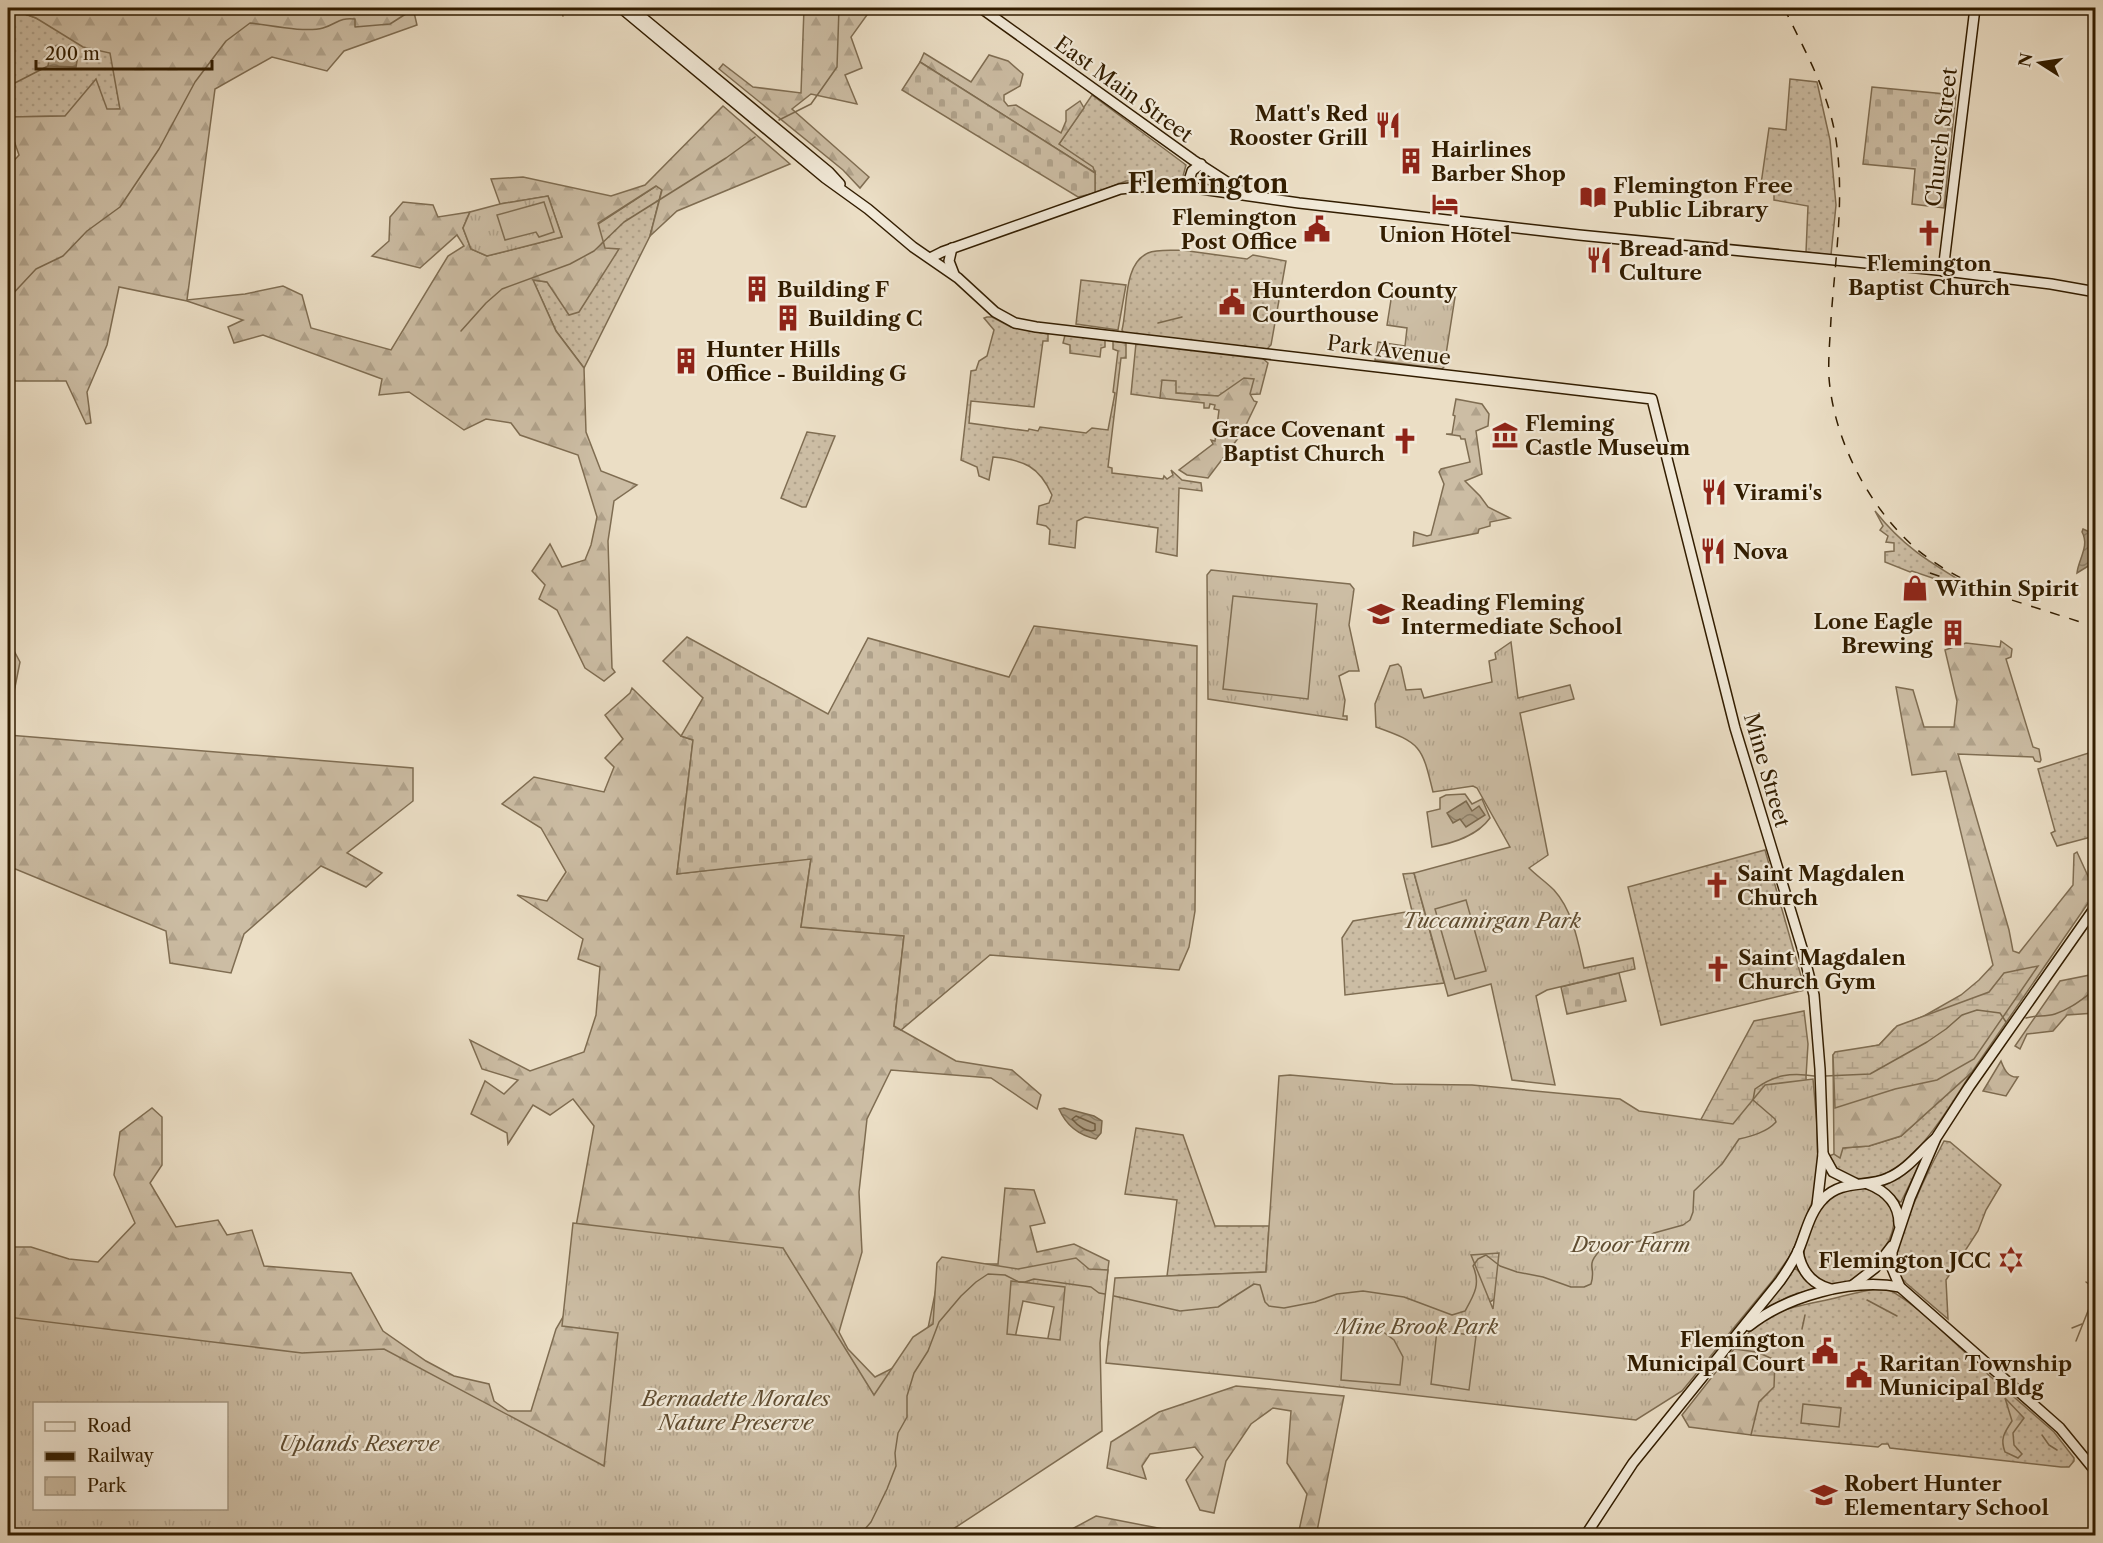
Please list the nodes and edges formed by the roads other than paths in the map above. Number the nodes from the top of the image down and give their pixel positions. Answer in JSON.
{"nodes":[{"id":1,"x":621,"y":8,"type":"edge"},
{"id":2,"x":631,"y":8,"type":"edge"},
{"id":3,"x":981,"y":8,"type":"edge"},
{"id":4,"x":1975,"y":8,"type":"edge"},
{"id":5,"x":1201,"y":164,"type":"junction"},
{"id":6,"x":1187,"y":187,"type":"junction"},
{"id":7,"x":847,"y":193,"type":"junction"},
{"id":8,"x":1249,"y":196,"type":"junction"},
{"id":9,"x":952,"y":248,"type":"junction"},
{"id":10,"x":930,"y":258,"type":"junction"},
{"id":11,"x":1943,"y":271,"type":"junction"},
{"id":12,"x":955,"y":276,"type":"junction"},
{"id":13,"x":2096,"y":292,"type":"edge"},
{"id":14,"x":1652,"y":399,"type":"joint"},
{"id":15,"x":2096,"y":906,"type":"edge"},
{"id":16,"x":1936,"y":1138,"type":"junction"},
{"id":17,"x":1822,"y":1154,"type":"junction"},
{"id":18,"x":1855,"y":1183,"type":"junction"},
{"id":19,"x":1868,"y":1184,"type":"junction"},
{"id":20,"x":1817,"y":1205,"type":"junction"},
{"id":21,"x":1899,"y":1228,"type":"junction"},
{"id":22,"x":1894,"y":1242,"type":"junction"},
{"id":23,"x":1798,"y":1250,"type":"junction"},
{"id":24,"x":1851,"y":1287,"type":"junction"},
{"id":25,"x":1900,"y":1287,"type":"junction"},
{"id":26,"x":1834,"y":1290,"type":"junction"},
{"id":27,"x":1736,"y":1337,"type":"junction"},
{"id":28,"x":2096,"y":1472,"type":"edge"},
{"id":29,"x":1585,"y":1536,"type":"edge"}],
"edges":[{"from":1,"to":7,"type":"street"},
{"from":2,"to":7,"type":"street"},
{"from":3,"to":5,"type":"street","name":"East Main Street"},
{"from":4,"to":11,"type":"street","name":"Church Street"},
{"from":5,"to":6,"type":"street"},
{"from":5,"to":8,"type":"street","name":"East Main Street"},
{"from":6,"to":8,"type":"street"},
{"from":6,"to":9,"type":"street"},
{"from":7,"to":10,"type":"street","name":"Park Avenue"},
{"from":8,"to":11,"type":"street"},
{"from":9,"to":10,"type":"street"},
{"from":9,"to":12,"type":"street"},
{"from":10,"to":12,"type":"street","name":"Park Avenue"},
{"from":11,"to":13,"type":"street"},
{"from":12,"to":14,"type":"street","name":"Park Avenue"},
{"from":14,"to":17,"type":"street","name":"Mine Street"},
{"from":15,"to":16,"type":"street"},
{"from":16,"to":19,"type":"street"},
{"from":16,"to":21,"type":"street"},
{"from":17,"to":18,"type":"street"},
{"from":17,"to":20,"type":"street","name":"Mine Street"},
{"from":18,"to":19,"type":"street"},
{"from":18,"to":20,"type":"street"},
{"from":19,"to":21,"type":"street"},
{"from":20,"to":23,"type":"street"},
{"from":21,"to":22,"type":"street"},
{"from":22,"to":24,"type":"street"},
{"from":22,"to":25,"type":"street"},
{"from":23,"to":26,"type":"street"},
{"from":23,"to":27,"type":"street"},
{"from":24,"to":25,"type":"street"},
{"from":24,"to":26,"type":"street"},
{"from":25,"to":28,"type":"street"},
{"from":26,"to":27,"type":"street"},
{"from":27,"to":29,"type":"street"}]}
